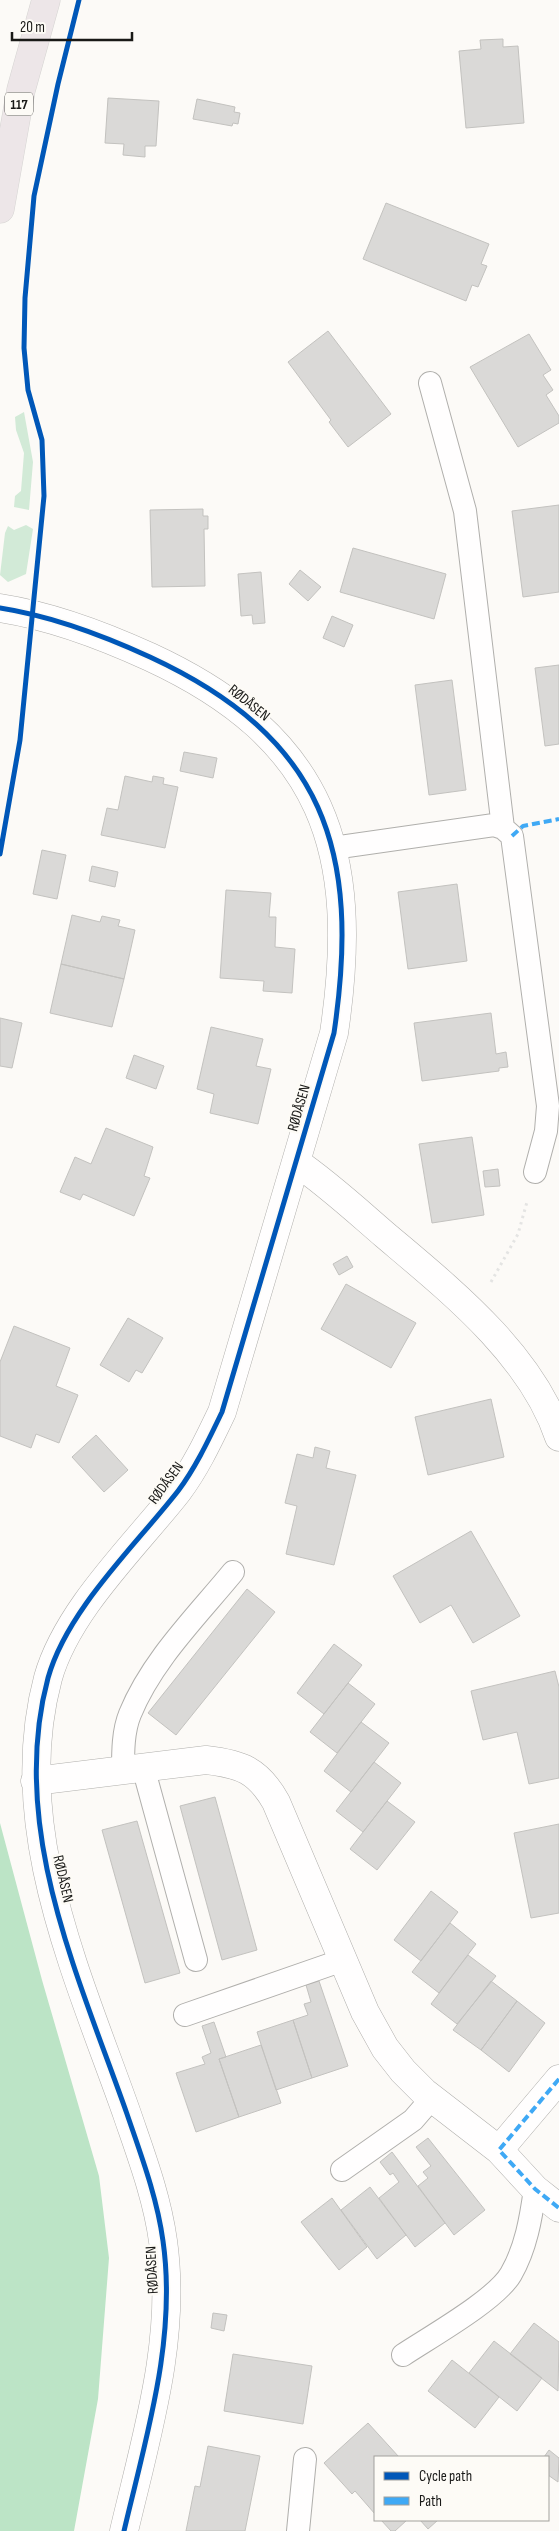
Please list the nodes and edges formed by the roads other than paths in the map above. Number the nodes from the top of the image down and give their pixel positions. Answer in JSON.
{"nodes":[{"id":1,"x":46,"y":0,"type":"edge"},
{"id":2,"x":0,"y":210,"type":"edge"},
{"id":3,"x":430,"y":383,"type":"dead end"},
{"id":4,"x":0,"y":608,"type":"edge"},
{"id":5,"x":504,"y":828,"type":"junction"},
{"id":6,"x":333,"y":848,"type":"junction"},
{"id":7,"x":296,"y":1162,"type":"junction"},
{"id":8,"x":535,"y":1172,"type":"road end"},
{"id":9,"x":559,"y":1438,"type":"edge"},
{"id":10,"x":233,"y":1572,"type":"dead end"},
{"id":11,"x":133,"y":1769,"type":"junction"},
{"id":12,"x":35,"y":1781,"type":"junction"},
{"id":13,"x":196,"y":1960,"type":"dead end"},
{"id":14,"x":343,"y":1960,"type":"junction"},
{"id":15,"x":185,"y":2015,"type":"dead end"},
{"id":16,"x":559,"y":2080,"type":"edge"},
{"id":17,"x":432,"y":2098,"type":"junction"},
{"id":18,"x":499,"y":2150,"type":"junction"},
{"id":19,"x":342,"y":2170,"type":"dead end"},
{"id":20,"x":535,"y":2189,"type":"junction"},
{"id":21,"x":559,"y":2208,"type":"edge"},
{"id":22,"x":403,"y":2355,"type":"dead end"},
{"id":23,"x":305,"y":2459,"type":"dead end"},
{"id":24,"x":124,"y":2531,"type":"edge"},
{"id":25,"x":298,"y":2531,"type":"edge"}],
"edges":[{"from":1,"to":2,"type":"main road","number":"117"},
{"from":3,"to":5,"type":"lane"},
{"from":4,"to":6,"type":"street","name":"RØDÅSEN"},
{"from":5,"to":6,"type":"lane"},
{"from":5,"to":8,"type":"lane"},
{"from":6,"to":7,"type":"street","name":"RØDÅSEN"},
{"from":7,"to":9,"type":"street"},
{"from":7,"to":12,"type":"street","name":"RØDÅSEN"},
{"from":10,"to":11,"type":"lane"},
{"from":11,"to":12,"type":"street"},
{"from":11,"to":13,"type":"lane"},
{"from":11,"to":14,"type":"street"},
{"from":12,"to":24,"type":"street","name":"RØDÅSEN"},
{"from":14,"to":15,"type":"lane"},
{"from":14,"to":17,"type":"street"},
{"from":16,"to":18,"type":"street"},
{"from":17,"to":18,"type":"street"},
{"from":17,"to":19,"type":"lane"},
{"from":18,"to":20,"type":"street"},
{"from":20,"to":21,"type":"street"},
{"from":20,"to":22,"type":"lane"},
{"from":23,"to":25,"type":"lane"}]}
